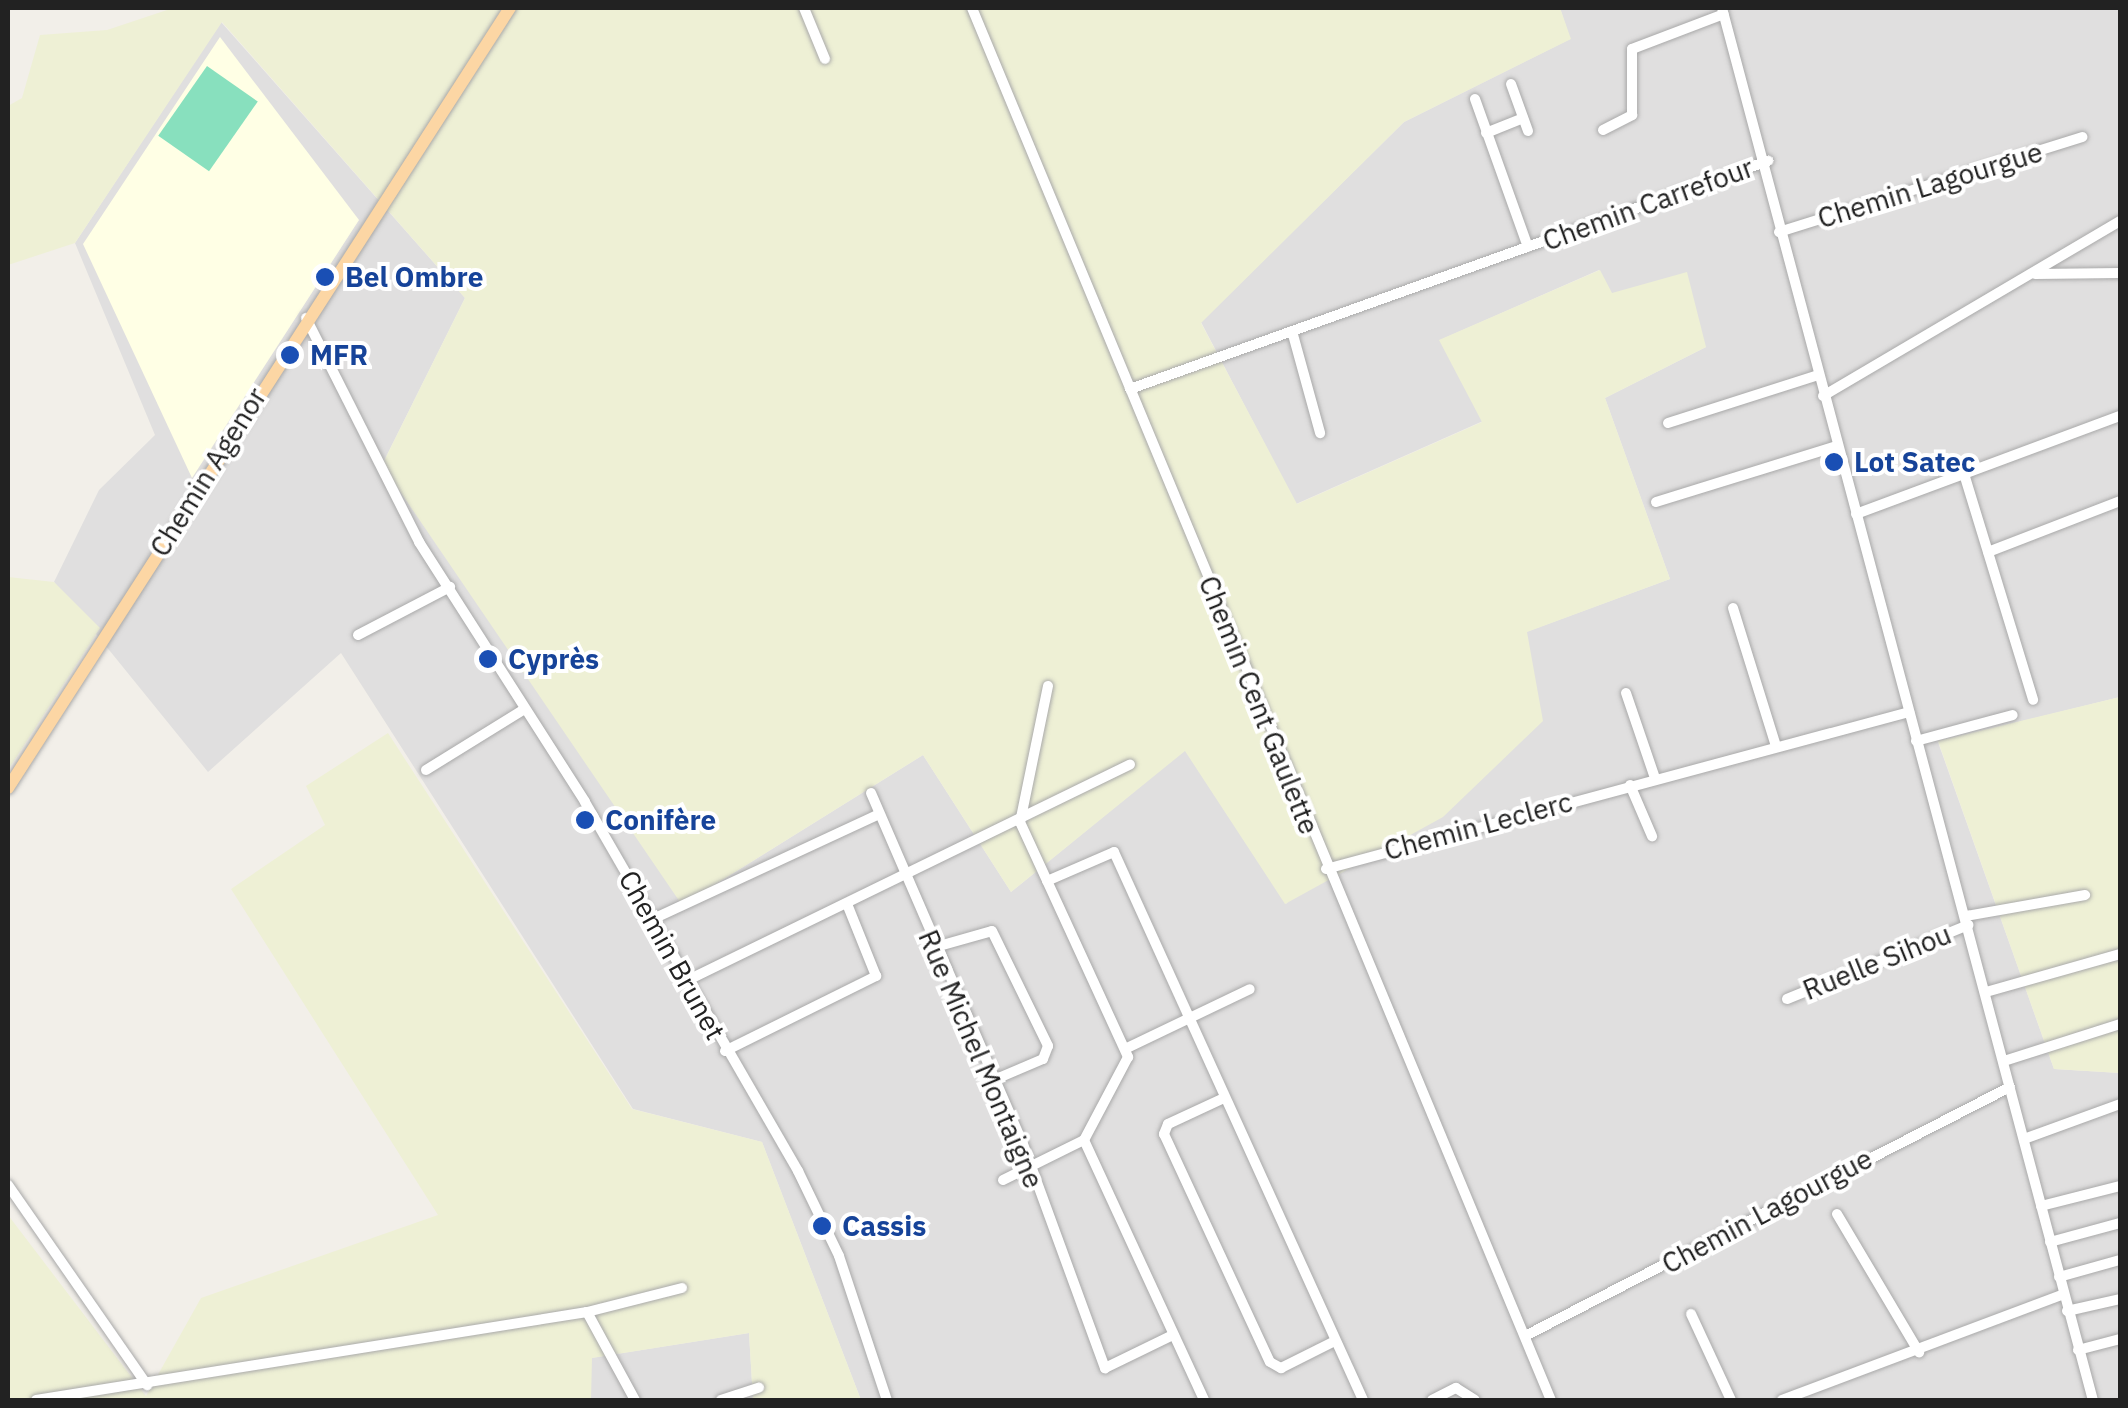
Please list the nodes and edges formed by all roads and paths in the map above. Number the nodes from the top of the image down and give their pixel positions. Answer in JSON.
{"nodes":[{"id":1,"x":510,"y":8,"type":"edge"},
{"id":2,"x":804,"y":8,"type":"edge"},
{"id":3,"x":972,"y":8,"type":"edge"},
{"id":4,"x":1723,"y":11,"type":"edge"},
{"id":5,"x":825,"y":58,"type":"dead end"},
{"id":6,"x":1511,"y":84,"type":"dead end"},
{"id":7,"x":1475,"y":99,"type":"dead end"},
{"id":8,"x":1523,"y":118,"type":"junction"},
{"id":9,"x":1603,"y":130,"type":"dead end"},
{"id":10,"x":1486,"y":132,"type":"junction"},
{"id":11,"x":1528,"y":132,"type":"dead end"},
{"id":12,"x":2082,"y":138,"type":"dead end"},
{"id":13,"x":1768,"y":161,"type":"junction"},
{"id":14,"x":2120,"y":221,"type":"edge"},
{"id":15,"x":1779,"y":232,"type":"junction"},
{"id":16,"x":1528,"y":247,"type":"junction"},
{"id":17,"x":2120,"y":273,"type":"edge"},
{"id":18,"x":2034,"y":274,"type":"junction"},
{"id":19,"x":306,"y":318,"type":"junction"},
{"id":20,"x":1292,"y":331,"type":"junction"},
{"id":21,"x":1818,"y":375,"type":"junction"},
{"id":22,"x":1130,"y":389,"type":"junction"},
{"id":23,"x":1822,"y":396,"type":"junction"},
{"id":24,"x":2120,"y":416,"type":"edge"},
{"id":25,"x":1668,"y":423,"type":"dead end"},
{"id":26,"x":1320,"y":433,"type":"dead end"},
{"id":27,"x":1837,"y":446,"type":"junction"},
{"id":28,"x":1965,"y":477,"type":"junction"},
{"id":29,"x":2120,"y":501,"type":"edge"},
{"id":30,"x":1656,"y":502,"type":"dead end"},
{"id":31,"x":1856,"y":514,"type":"junction"},
{"id":32,"x":1988,"y":552,"type":"junction"},
{"id":33,"x":450,"y":587,"type":"junction"},
{"id":34,"x":1733,"y":608,"type":"dead end"},
{"id":35,"x":358,"y":635,"type":"dead end"},
{"id":36,"x":1048,"y":686,"type":"dead end"},
{"id":37,"x":1626,"y":694,"type":"dead end"},
{"id":38,"x":2034,"y":700,"type":"dead end"},
{"id":39,"x":523,"y":710,"type":"junction"},
{"id":40,"x":1909,"y":712,"type":"junction"},
{"id":41,"x":2013,"y":715,"type":"dead end"},
{"id":42,"x":1916,"y":741,"type":"junction"},
{"id":43,"x":1776,"y":746,"type":"junction"},
{"id":44,"x":1130,"y":764,"type":"dead end"},
{"id":45,"x":426,"y":770,"type":"dead end"},
{"id":46,"x":1655,"y":778,"type":"junction"},
{"id":47,"x":1630,"y":785,"type":"junction"},
{"id":48,"x":8,"y":788,"type":"edge"},
{"id":49,"x":871,"y":793,"type":"dead end"},
{"id":50,"x":879,"y":814,"type":"junction"},
{"id":51,"x":1020,"y":822,"type":"junction"},
{"id":52,"x":1652,"y":836,"type":"dead end"},
{"id":53,"x":1326,"y":868,"type":"junction"},
{"id":54,"x":907,"y":876,"type":"junction"},
{"id":55,"x":1047,"y":881,"type":"junction"},
{"id":56,"x":2085,"y":895,"type":"dead end"},
{"id":57,"x":848,"y":904,"type":"junction"},
{"id":58,"x":653,"y":919,"type":"junction"},
{"id":59,"x":1967,"y":920,"type":"junction"},
{"id":60,"x":932,"y":948,"type":"junction"},
{"id":61,"x":2120,"y":954,"type":"edge"},
{"id":62,"x":686,"y":981,"type":"junction"},
{"id":63,"x":1250,"y":989,"type":"dead end"},
{"id":64,"x":1986,"y":992,"type":"junction"},
{"id":65,"x":1786,"y":999,"type":"dead end"},
{"id":66,"x":1190,"y":1017,"type":"junction"},
{"id":67,"x":2120,"y":1024,"type":"edge"},
{"id":68,"x":1127,"y":1048,"type":"junction"},
{"id":69,"x":725,"y":1051,"type":"junction"},
{"id":70,"x":2004,"y":1061,"type":"junction"},
{"id":71,"x":996,"y":1079,"type":"junction"},
{"id":72,"x":2010,"y":1087,"type":"junction"},
{"id":73,"x":1224,"y":1098,"type":"junction"},
{"id":74,"x":2120,"y":1104,"type":"edge"},
{"id":75,"x":2024,"y":1139,"type":"junction"},
{"id":76,"x":1084,"y":1140,"type":"junction"},
{"id":77,"x":1028,"y":1169,"type":"junction"},
{"id":78,"x":1003,"y":1180,"type":"dead end"},
{"id":79,"x":8,"y":1185,"type":"edge"},
{"id":80,"x":2120,"y":1186,"type":"edge"},
{"id":81,"x":2041,"y":1206,"type":"junction"},
{"id":82,"x":1838,"y":1214,"type":"dead end"},
{"id":83,"x":2120,"y":1223,"type":"edge"},
{"id":84,"x":2050,"y":1242,"type":"junction"},
{"id":85,"x":2120,"y":1260,"type":"edge"},
{"id":86,"x":2060,"y":1277,"type":"junction"},
{"id":87,"x":682,"y":1288,"type":"dead end"},
{"id":88,"x":2064,"y":1294,"type":"junction"},
{"id":89,"x":2120,"y":1298,"type":"edge"},
{"id":90,"x":587,"y":1312,"type":"junction"},
{"id":91,"x":2068,"y":1312,"type":"junction"},
{"id":92,"x":1691,"y":1314,"type":"dead end"},
{"id":93,"x":1173,"y":1336,"type":"junction"},
{"id":94,"x":1525,"y":1336,"type":"junction"},
{"id":95,"x":2120,"y":1339,"type":"edge"},
{"id":96,"x":1336,"y":1341,"type":"junction"},
{"id":97,"x":2078,"y":1350,"type":"junction"},
{"id":98,"x":1919,"y":1352,"type":"junction"},
{"id":99,"x":147,"y":1385,"type":"junction"},
{"id":100,"x":759,"y":1388,"type":"dead end"},
{"id":101,"x":1202,"y":1397,"type":"edge"},
{"id":102,"x":36,"y":1400,"type":"edge"},
{"id":103,"x":635,"y":1400,"type":"edge"},
{"id":104,"x":721,"y":1400,"type":"edge"},
{"id":105,"x":886,"y":1400,"type":"edge"},
{"id":106,"x":1187,"y":1400,"type":"edge"},
{"id":107,"x":1364,"y":1400,"type":"edge"},
{"id":108,"x":1432,"y":1400,"type":"edge"},
{"id":109,"x":1474,"y":1400,"type":"edge"},
{"id":110,"x":1551,"y":1400,"type":"edge"},
{"id":111,"x":1732,"y":1400,"type":"edge"},
{"id":112,"x":1782,"y":1400,"type":"edge"},
{"id":113,"x":2093,"y":1400,"type":"edge"}],
"edges":[{"from":1,"to":19,"type":"main road","name":"Chemin Agenor"},
{"from":2,"to":5,"type":"street"},
{"from":3,"to":22,"type":"street","name":"Chemin Cent Gaulette"},
{"from":4,"to":9,"type":"street","name":"Chemin Lagourgue"},
{"from":4,"to":13,"type":"street","name":"Chemin Lagourgue"},
{"from":6,"to":8,"type":"street"},
{"from":7,"to":10,"type":"street","name":"Chemin Carrefour"},
{"from":8,"to":10,"type":"street"},
{"from":8,"to":11,"type":"street"},
{"from":10,"to":16,"type":"street","name":"Chemin Carrefour"},
{"from":12,"to":15,"type":"street","name":"Chemin Lagourgue"},
{"from":13,"to":15,"type":"street","name":"Chemin Lagourgue"},
{"from":13,"to":16,"type":"street","name":"Chemin Carrefour"},
{"from":14,"to":18,"type":"street"},
{"from":15,"to":21,"type":"street","name":"Chemin Lagourgue"},
{"from":16,"to":20,"type":"street","name":"Chemin Carrefour"},
{"from":17,"to":18,"type":"street"},
{"from":18,"to":23,"type":"street"},
{"from":19,"to":33,"type":"street","name":"Chemin Brunet"},
{"from":19,"to":48,"type":"main road","name":"Chemin Agenor"},
{"from":20,"to":22,"type":"street","name":"Chemin Carrefour"},
{"from":20,"to":26,"type":"street"},
{"from":21,"to":23,"type":"street","name":"Chemin Lagourgue"},
{"from":21,"to":25,"type":"street"},
{"from":22,"to":53,"type":"street","name":"Chemin Cent Gaulette"},
{"from":23,"to":27,"type":"street","name":"Chemin Lagourgue"},
{"from":24,"to":28,"type":"street"},
{"from":27,"to":30,"type":"street"},
{"from":27,"to":31,"type":"street","name":"Chemin Lagourgue"},
{"from":28,"to":31,"type":"street"},
{"from":28,"to":32,"type":"street"},
{"from":29,"to":32,"type":"street"},
{"from":31,"to":40,"type":"street","name":"Chemin Lagourgue"},
{"from":32,"to":38,"type":"street"},
{"from":33,"to":35,"type":"street"},
{"from":33,"to":39,"type":"street","name":"Chemin Brunet"},
{"from":34,"to":43,"type":"street"},
{"from":36,"to":51,"type":"street"},
{"from":37,"to":46,"type":"street"},
{"from":39,"to":45,"type":"street"},
{"from":39,"to":58,"type":"street","name":"Chemin Brunet"},
{"from":40,"to":42,"type":"street","name":"Chemin Lagourgue"},
{"from":40,"to":43,"type":"street","name":"Chemin Leclerc"},
{"from":41,"to":42,"type":"street"},
{"from":42,"to":59,"type":"street","name":"Chemin Lagourgue"},
{"from":43,"to":46,"type":"street","name":"Chemin Leclerc"},
{"from":44,"to":51,"type":"street"},
{"from":46,"to":47,"type":"street","name":"Chemin Leclerc"},
{"from":47,"to":52,"type":"street"},
{"from":47,"to":53,"type":"street","name":"Chemin Leclerc"},
{"from":49,"to":50,"type":"street","name":"Rue Michel Montaigne"},
{"from":50,"to":54,"type":"street","name":"Rue Michel Montaigne"},
{"from":50,"to":58,"type":"street"},
{"from":51,"to":54,"type":"street"},
{"from":51,"to":55,"type":"street"},
{"from":53,"to":94,"type":"street","name":"Chemin Cent Gaulette"},
{"from":54,"to":57,"type":"street"},
{"from":54,"to":60,"type":"street","name":"Rue Michel Montaigne"},
{"from":55,"to":66,"type":"street"},
{"from":55,"to":68,"type":"street"},
{"from":56,"to":59,"type":"street"},
{"from":57,"to":62,"type":"street"},
{"from":57,"to":69,"type":"street"},
{"from":58,"to":62,"type":"street","name":"Chemin Brunet"},
{"from":59,"to":64,"type":"street","name":"Chemin Lagourgue"},
{"from":59,"to":65,"type":"street","name":"Ruelle Sihou"},
{"from":60,"to":71,"type":"street","name":"Rue Michel Montaigne"},
{"from":60,"to":71,"type":"street"},
{"from":61,"to":64,"type":"street"},
{"from":62,"to":69,"type":"street","name":"Chemin Brunet"},
{"from":63,"to":66,"type":"street"},
{"from":64,"to":70,"type":"street","name":"Chemin Lagourgue"},
{"from":66,"to":68,"type":"street"},
{"from":66,"to":73,"type":"street"},
{"from":67,"to":70,"type":"street"},
{"from":68,"to":76,"type":"street"},
{"from":69,"to":105,"type":"street","name":"Chemin Brunet"},
{"from":70,"to":72,"type":"street","name":"Chemin Lagourgue"},
{"from":71,"to":77,"type":"street","name":"Rue Michel Montaigne"},
{"from":72,"to":75,"type":"street","name":"Chemin Lagourgue"},
{"from":72,"to":94,"type":"street","name":"Chemin Lagourgue"},
{"from":73,"to":96,"type":"street"},
{"from":73,"to":96,"type":"street"},
{"from":74,"to":75,"type":"street"},
{"from":75,"to":81,"type":"street","name":"Chemin Lagourgue"},
{"from":76,"to":77,"type":"street"},
{"from":76,"to":93,"type":"street"},
{"from":77,"to":78,"type":"street"},
{"from":77,"to":93,"type":"street","name":"Rue Michel Montaigne"},
{"from":79,"to":99,"type":"street"},
{"from":80,"to":81,"type":"street"},
{"from":81,"to":84,"type":"street","name":"Chemin Lagourgue"},
{"from":82,"to":98,"type":"street"},
{"from":83,"to":84,"type":"street"},
{"from":84,"to":86,"type":"street","name":"Chemin Lagourgue"},
{"from":85,"to":86,"type":"street"},
{"from":86,"to":88,"type":"street","name":"Chemin Lagourgue"},
{"from":87,"to":90,"type":"street"},
{"from":88,"to":91,"type":"street","name":"Chemin Lagourgue"},
{"from":88,"to":98,"type":"street"},
{"from":89,"to":91,"type":"street"},
{"from":90,"to":99,"type":"street"},
{"from":90,"to":103,"type":"street"},
{"from":91,"to":97,"type":"street","name":"Chemin Lagourgue"},
{"from":92,"to":111,"type":"street"},
{"from":93,"to":101,"type":"street"},
{"from":94,"to":110,"type":"street","name":"Chemin Cent Gaulette"},
{"from":95,"to":97,"type":"street"},
{"from":96,"to":107,"type":"street"},
{"from":97,"to":113,"type":"street","name":"Chemin Lagourgue"},
{"from":98,"to":112,"type":"street"},
{"from":99,"to":102,"type":"street"},
{"from":100,"to":104,"type":"street"},
{"from":101,"to":106,"type":"street"},
{"from":108,"to":109,"type":"street"}]}
